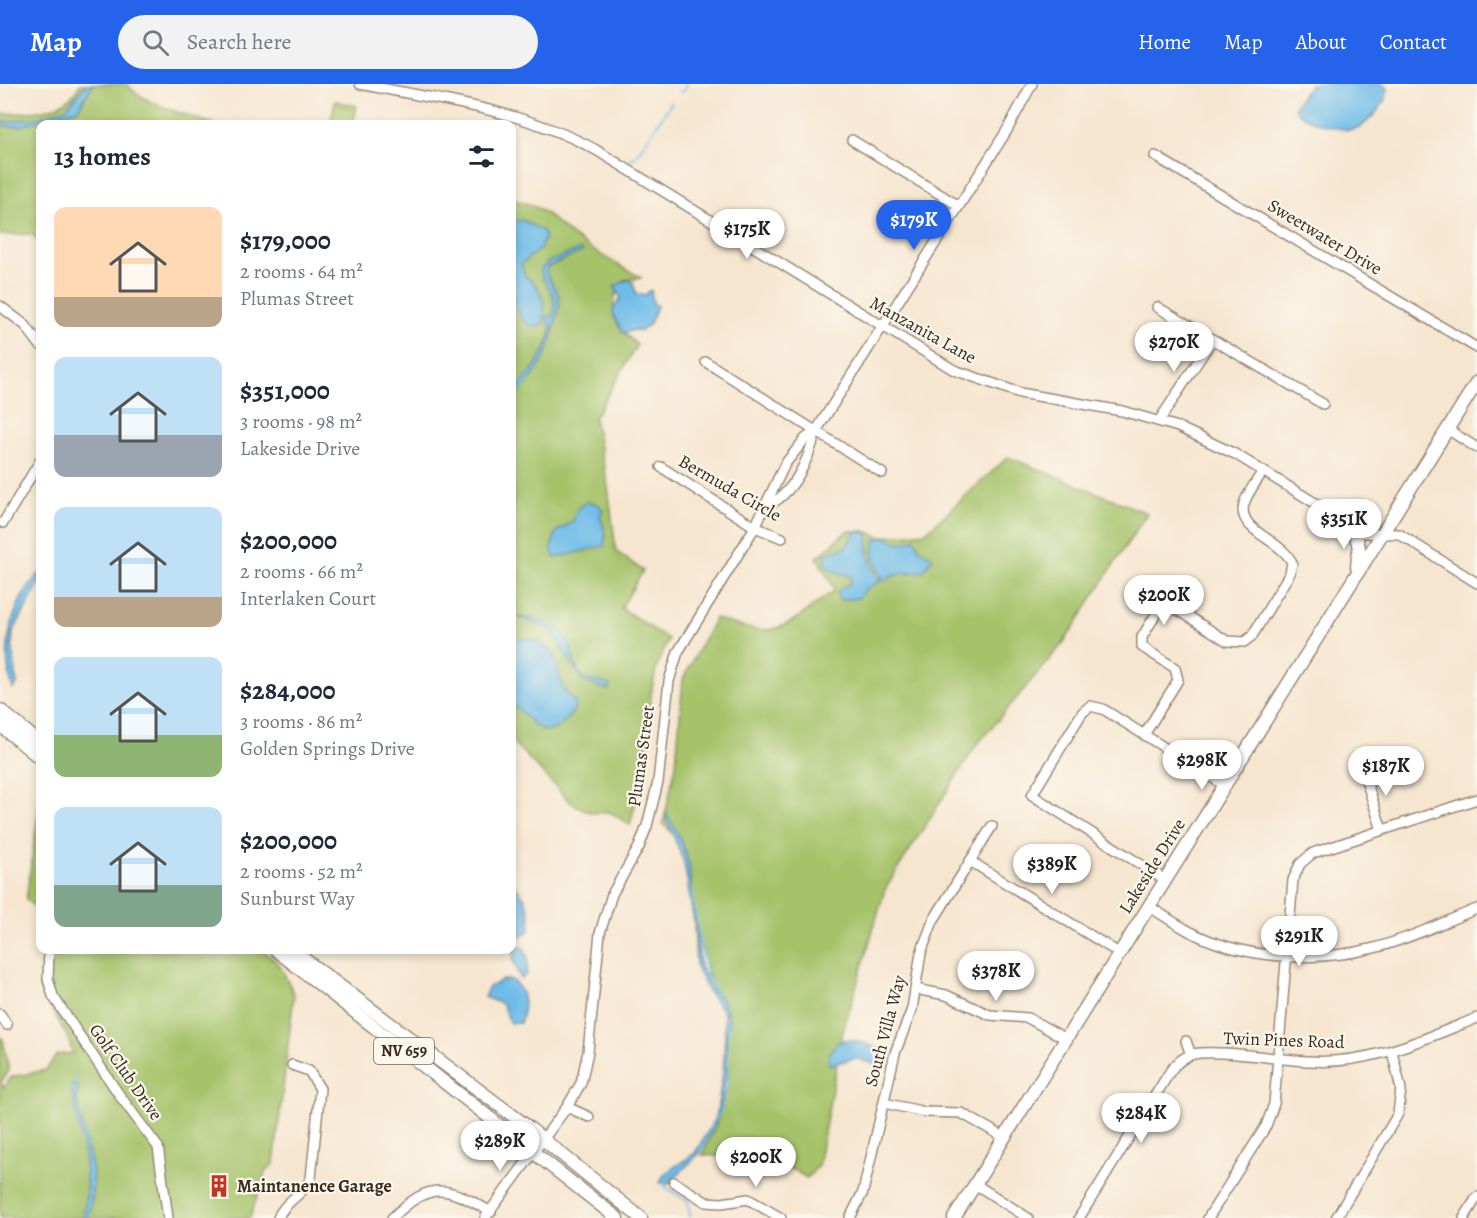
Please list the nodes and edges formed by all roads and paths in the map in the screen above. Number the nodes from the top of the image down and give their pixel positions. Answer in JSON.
{"nodes":[{"id":1,"x":360,"y":84,"type":"edge"},
{"id":2,"x":1032,"y":84,"type":"edge"},
{"id":3,"x":382,"y":86,"type":"edge"},
{"id":4,"x":852,"y":140,"type":"dead end"},
{"id":5,"x":1155,"y":156,"type":"dead end"},
{"id":6,"x":959,"y":206,"type":"junction"},
{"id":7,"x":0,"y":306,"type":"edge"},
{"id":8,"x":1157,"y":307,"type":"dead end"},
{"id":9,"x":881,"y":327,"type":"junction"},
{"id":10,"x":36,"y":340,"type":"edge"},
{"id":11,"x":1212,"y":340,"type":"junction"},
{"id":12,"x":1477,"y":348,"type":"edge"},
{"id":13,"x":706,"y":362,"type":"dead end"},
{"id":14,"x":1477,"y":382,"type":"edge"},
{"id":15,"x":1323,"y":404,"type":"dead end"},
{"id":16,"x":1159,"y":421,"type":"junction"},
{"id":17,"x":1447,"y":429,"type":"junction"},
{"id":18,"x":816,"y":431,"type":"junction"},
{"id":19,"x":1477,"y":448,"type":"edge"},
{"id":20,"x":661,"y":467,"type":"dead end"},
{"id":21,"x":36,"y":468,"type":"edge"},
{"id":22,"x":1263,"y":471,"type":"junction"},
{"id":23,"x":882,"y":473,"type":"dead end"},
{"id":24,"x":766,"y":506,"type":"junction"},
{"id":25,"x":3,"y":523,"type":"dead end"},
{"id":26,"x":755,"y":527,"type":"junction"},
{"id":27,"x":1354,"y":527,"type":"junction"},
{"id":28,"x":1381,"y":533,"type":"junction"},
{"id":29,"x":782,"y":538,"type":"dead end"},
{"id":30,"x":1357,"y":571,"type":"junction"},
{"id":31,"x":1477,"y":583,"type":"edge"},
{"id":32,"x":0,"y":710,"type":"edge"},
{"id":33,"x":0,"y":725,"type":"edge"},
{"id":34,"x":1144,"y":735,"type":"junction"},
{"id":35,"x":36,"y":740,"type":"edge"},
{"id":36,"x":36,"y":755,"type":"edge"},
{"id":37,"x":1363,"y":771,"type":"dead end"},
{"id":38,"x":1224,"y":785,"type":"junction"},
{"id":39,"x":1477,"y":800,"type":"edge"},
{"id":40,"x":992,"y":826,"type":"dead end"},
{"id":41,"x":1383,"y":830,"type":"junction"},
{"id":42,"x":970,"y":861,"type":"junction"},
{"id":43,"x":1165,"y":880,"type":"junction"},
{"id":44,"x":1148,"y":906,"type":"junction"},
{"id":45,"x":1477,"y":909,"type":"edge"},
{"id":46,"x":1119,"y":953,"type":"junction"},
{"id":47,"x":49,"y":954,"type":"edge"},
{"id":48,"x":281,"y":954,"type":"edge"},
{"id":49,"x":297,"y":954,"type":"edge"},
{"id":50,"x":1286,"y":956,"type":"junction"},
{"id":51,"x":915,"y":989,"type":"junction"},
{"id":52,"x":0,"y":1014,"type":"edge"},
{"id":53,"x":1477,"y":1018,"type":"edge"},
{"id":54,"x":7,"y":1025,"type":"dead end"},
{"id":55,"x":1066,"y":1039,"type":"junction"},
{"id":56,"x":1186,"y":1041,"type":"dead end"},
{"id":57,"x":1392,"y":1051,"type":"junction"},
{"id":58,"x":1191,"y":1055,"type":"junction"},
{"id":59,"x":1278,"y":1059,"type":"junction"},
{"id":60,"x":292,"y":1065,"type":"dead end"},
{"id":61,"x":884,"y":1103,"type":"junction"},
{"id":62,"x":567,"y":1107,"type":"junction"},
{"id":63,"x":589,"y":1117,"type":"dead end"},
{"id":64,"x":1004,"y":1137,"type":"junction"},
{"id":65,"x":543,"y":1139,"type":"junction"},
{"id":66,"x":534,"y":1151,"type":"junction"},
{"id":67,"x":674,"y":1182,"type":"dead end"},
{"id":68,"x":975,"y":1184,"type":"junction"},
{"id":69,"x":1477,"y":1197,"type":"edge"},
{"id":70,"x":489,"y":1216,"type":"edge"},
{"id":71,"x":168,"y":1218,"type":"edge"},
{"id":72,"x":278,"y":1218,"type":"edge"},
{"id":73,"x":392,"y":1218,"type":"edge"},
{"id":74,"x":617,"y":1218,"type":"edge"},
{"id":75,"x":641,"y":1218,"type":"edge"},
{"id":76,"x":781,"y":1218,"type":"edge"},
{"id":77,"x":850,"y":1218,"type":"edge"},
{"id":78,"x":954,"y":1218,"type":"edge"},
{"id":79,"x":1028,"y":1218,"type":"edge"},
{"id":80,"x":1079,"y":1218,"type":"edge"},
{"id":81,"x":1208,"y":1218,"type":"edge"},
{"id":82,"x":1336,"y":1218,"type":"edge"},
{"id":83,"x":1464,"y":1218,"type":"edge"}],
"edges":[{"from":1,"to":3,"type":"street","name":"Manzanita Lane"},
{"from":2,"to":6,"type":"street","name":"Plumas Street"},
{"from":3,"to":9,"type":"street","name":"Manzanita Lane"},
{"from":4,"to":6,"type":"street"},
{"from":5,"to":12,"type":"street","name":"Sweetwater Drive"},
{"from":6,"to":9,"type":"street","name":"Plumas Street"},
{"from":7,"to":10,"type":"street"},
{"from":8,"to":11,"type":"street"},
{"from":9,"to":16,"type":"street","name":"Manzanita Lane"},
{"from":9,"to":18,"type":"street","name":"Plumas Street"},
{"from":11,"to":15,"type":"street"},
{"from":11,"to":16,"type":"street"},
{"from":13,"to":18,"type":"street"},
{"from":14,"to":17,"type":"main road","name":"Lakeside Drive"},
{"from":16,"to":22,"type":"street","name":"Manzanita Lane"},
{"from":17,"to":19,"type":"street"},
{"from":17,"to":28,"type":"main road","name":"Lakeside Drive"},
{"from":18,"to":23,"type":"street"},
{"from":18,"to":24,"type":"street","name":"Plumas Street"},
{"from":18,"to":24,"type":"street","name":"Plumas Street"},
{"from":20,"to":26,"type":"street","name":"Bermuda Circle"},
{"from":21,"to":25,"type":"street"},
{"from":22,"to":27,"type":"street","name":"Manzanita Lane"},
{"from":22,"to":34,"type":"street"},
{"from":24,"to":26,"type":"street","name":"Plumas Street"},
{"from":26,"to":29,"type":"street","name":"Bermuda Circle"},
{"from":26,"to":62,"type":"street","name":"Plumas Street"},
{"from":27,"to":28,"type":"street","name":"Manzanita Lane"},
{"from":27,"to":30,"type":"main road"},
{"from":28,"to":30,"type":"main road","name":"Lakeside Drive"},
{"from":28,"to":31,"type":"street","name":"Manzanita Lane"},
{"from":30,"to":38,"type":"main road","name":"Lakeside Drive"},
{"from":32,"to":35,"type":"main road"},
{"from":33,"to":36,"type":"main road"},
{"from":34,"to":38,"type":"street"},
{"from":34,"to":43,"type":"street"},
{"from":37,"to":41,"type":"street"},
{"from":38,"to":43,"type":"main road","name":"Lakeside Drive"},
{"from":39,"to":41,"type":"street"},
{"from":40,"to":42,"type":"street","name":"South Villa Way"},
{"from":41,"to":50,"type":"street"},
{"from":42,"to":46,"type":"street"},
{"from":42,"to":51,"type":"street","name":"South Villa Way"},
{"from":43,"to":44,"type":"main road","name":"Lakeside Drive"},
{"from":44,"to":46,"type":"main road","name":"Lakeside Drive"},
{"from":44,"to":50,"type":"street"},
{"from":45,"to":50,"type":"street"},
{"from":46,"to":55,"type":"main road","name":"Lakeside Drive"},
{"from":47,"to":71,"type":"street","name":"Golf Club Drive"},
{"from":48,"to":66,"type":"main road","number":"NV 659"},
{"from":49,"to":65,"type":"main road","number":"NV 659"},
{"from":50,"to":59,"type":"street"},
{"from":51,"to":55,"type":"street"},
{"from":51,"to":61,"type":"street","name":"South Villa Way"},
{"from":52,"to":54,"type":"street"},
{"from":53,"to":57,"type":"street","name":"Twin Pines Road"},
{"from":55,"to":64,"type":"main road","name":"Lakeside Drive"},
{"from":56,"to":58,"type":"street"},
{"from":57,"to":59,"type":"street","name":"Twin Pines Road"},
{"from":57,"to":82,"type":"street"},
{"from":58,"to":59,"type":"street","name":"Twin Pines Road"},
{"from":58,"to":80,"type":"street"},
{"from":59,"to":81,"type":"street"},
{"from":60,"to":72,"type":"street"},
{"from":61,"to":64,"type":"street"},
{"from":61,"to":77,"type":"street","name":"South Villa Way"},
{"from":62,"to":63,"type":"street"},
{"from":62,"to":65,"type":"street","name":"Plumas Street"},
{"from":64,"to":68,"type":"main road","name":"Lakeside Drive"},
{"from":65,"to":66,"type":"street","name":"Plumas Street"},
{"from":65,"to":75,"type":"main road","number":"NV 659"},
{"from":66,"to":70,"type":"street","name":"Plumas Street"},
{"from":66,"to":74,"type":"main road","number":"NV 659"},
{"from":67,"to":76,"type":"street"},
{"from":68,"to":78,"type":"main road","name":"Lakeside Drive"},
{"from":68,"to":79,"type":"street"},
{"from":69,"to":83,"type":"street"},
{"from":70,"to":73,"type":"street"}]}
